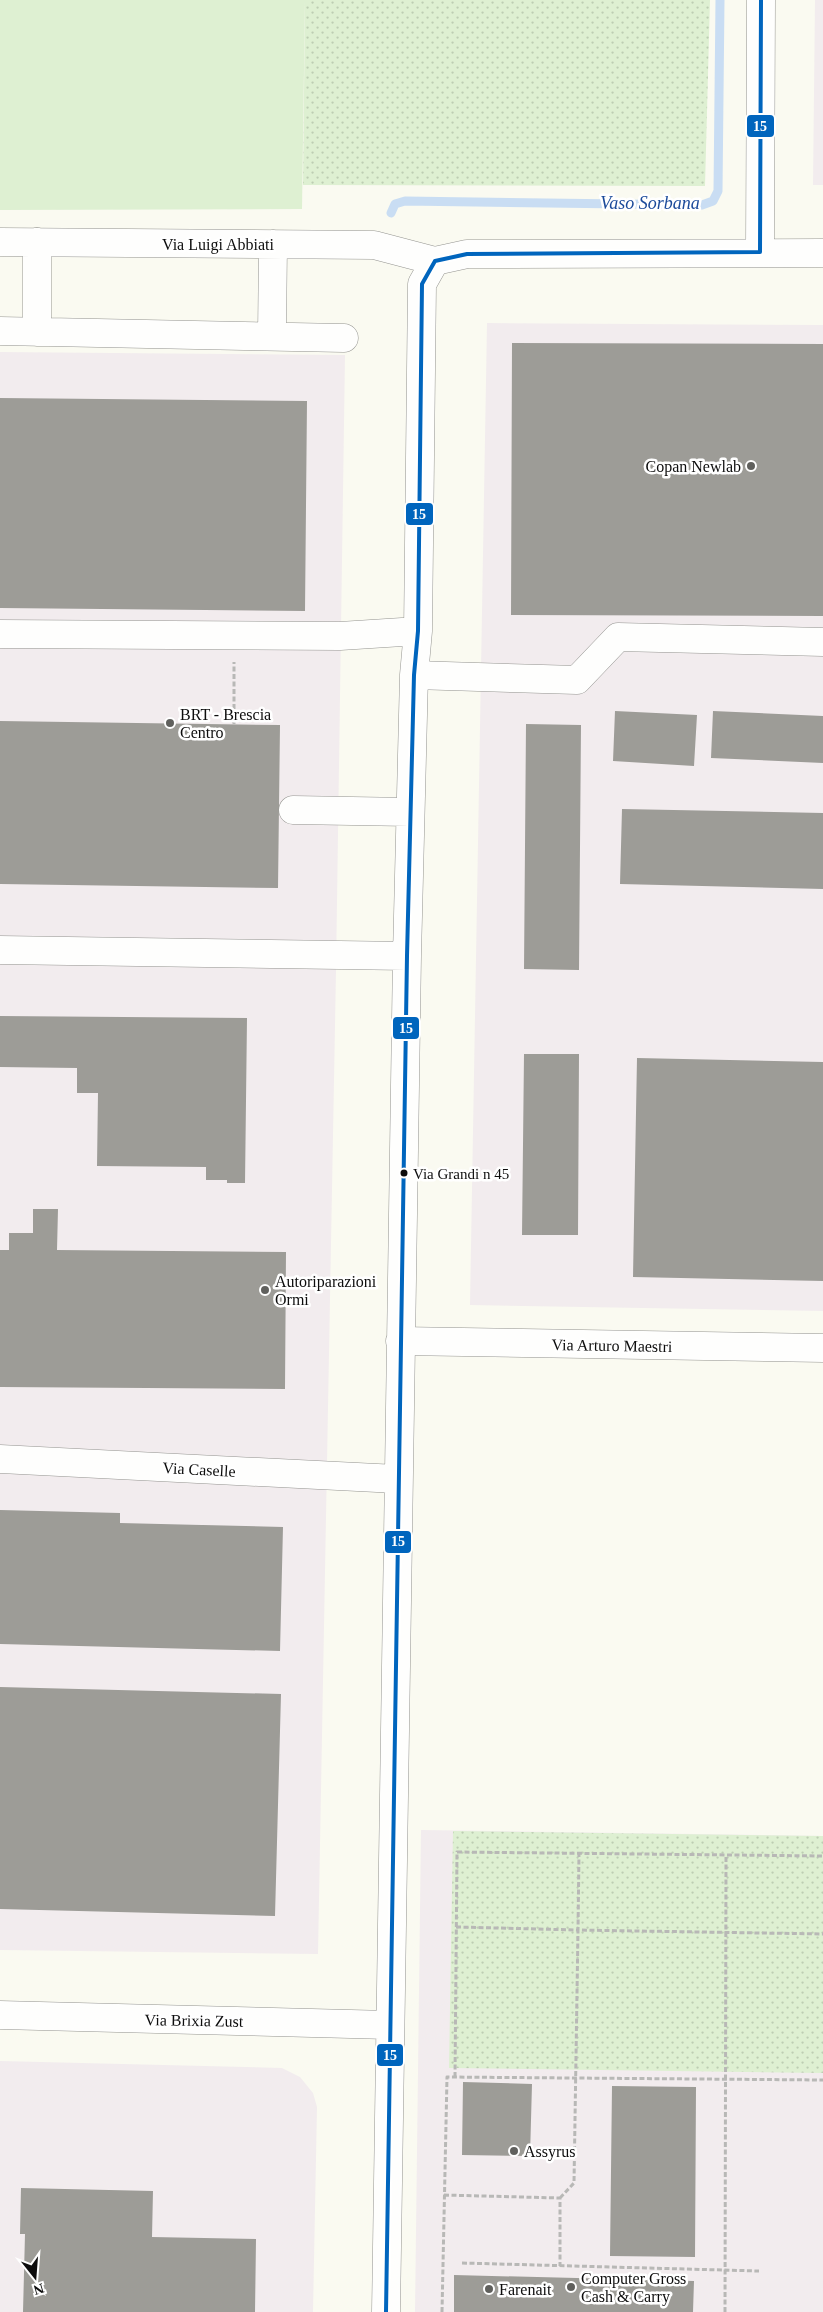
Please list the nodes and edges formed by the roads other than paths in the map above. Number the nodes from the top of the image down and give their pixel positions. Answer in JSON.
{"nodes":[{"id":1,"x":761,"y":0,"type":"edge"},
{"id":2,"x":0,"y":242,"type":"edge"},
{"id":3,"x":37,"y":242,"type":"junction"},
{"id":4,"x":273,"y":244,"type":"junction"},
{"id":5,"x":760,"y":252,"type":"junction"},
{"id":6,"x":823,"y":253,"type":"edge"},
{"id":7,"x":435,"y":261,"type":"junction"},
{"id":8,"x":0,"y":331,"type":"edge"},
{"id":9,"x":37,"y":332,"type":"junction"},
{"id":10,"x":272,"y":336,"type":"junction"},
{"id":11,"x":344,"y":338,"type":"dead end"},
{"id":12,"x":418,"y":631,"type":"junction"},
{"id":13,"x":0,"y":634,"type":"edge"},
{"id":14,"x":823,"y":642,"type":"edge"},
{"id":15,"x":414,"y":675,"type":"junction"},
{"id":16,"x":293,"y":810,"type":"dead end"},
{"id":17,"x":410,"y":812,"type":"junction"},
{"id":18,"x":0,"y":950,"type":"edge"},
{"id":19,"x":407,"y":956,"type":"junction"},
{"id":20,"x":400,"y":1341,"type":"junction"},
{"id":21,"x":823,"y":1348,"type":"edge"},
{"id":22,"x":0,"y":1459,"type":"edge"},
{"id":23,"x":397,"y":1479,"type":"junction"},
{"id":24,"x":0,"y":2015,"type":"edge"},
{"id":25,"x":389,"y":2025,"type":"junction"},
{"id":26,"x":386,"y":2312,"type":"edge"}],
"edges":[{"from":1,"to":5,"type":"street"},
{"from":2,"to":3,"type":"street","name":"Via Luigi Abbiati"},
{"from":3,"to":4,"type":"street","name":"Via Luigi Abbiati"},
{"from":3,"to":9,"type":"street"},
{"from":4,"to":7,"type":"street","name":"Via Luigi Abbiati"},
{"from":4,"to":10,"type":"street"},
{"from":5,"to":6,"type":"street"},
{"from":5,"to":7,"type":"street"},
{"from":7,"to":12,"type":"street"},
{"from":8,"to":9,"type":"street"},
{"from":9,"to":10,"type":"street"},
{"from":10,"to":11,"type":"street"},
{"from":12,"to":13,"type":"street"},
{"from":12,"to":15,"type":"street"},
{"from":14,"to":15,"type":"street"},
{"from":15,"to":17,"type":"street"},
{"from":16,"to":17,"type":"street"},
{"from":17,"to":19,"type":"street"},
{"from":18,"to":19,"type":"street"},
{"from":19,"to":20,"type":"street"},
{"from":20,"to":21,"type":"street","name":"Via Arturo Maestri"},
{"from":20,"to":23,"type":"street"},
{"from":22,"to":23,"type":"street","name":"Via Caselle"},
{"from":23,"to":25,"type":"street"},
{"from":24,"to":25,"type":"street","name":"Via Brixia Zust"},
{"from":25,"to":26,"type":"street"}]}
